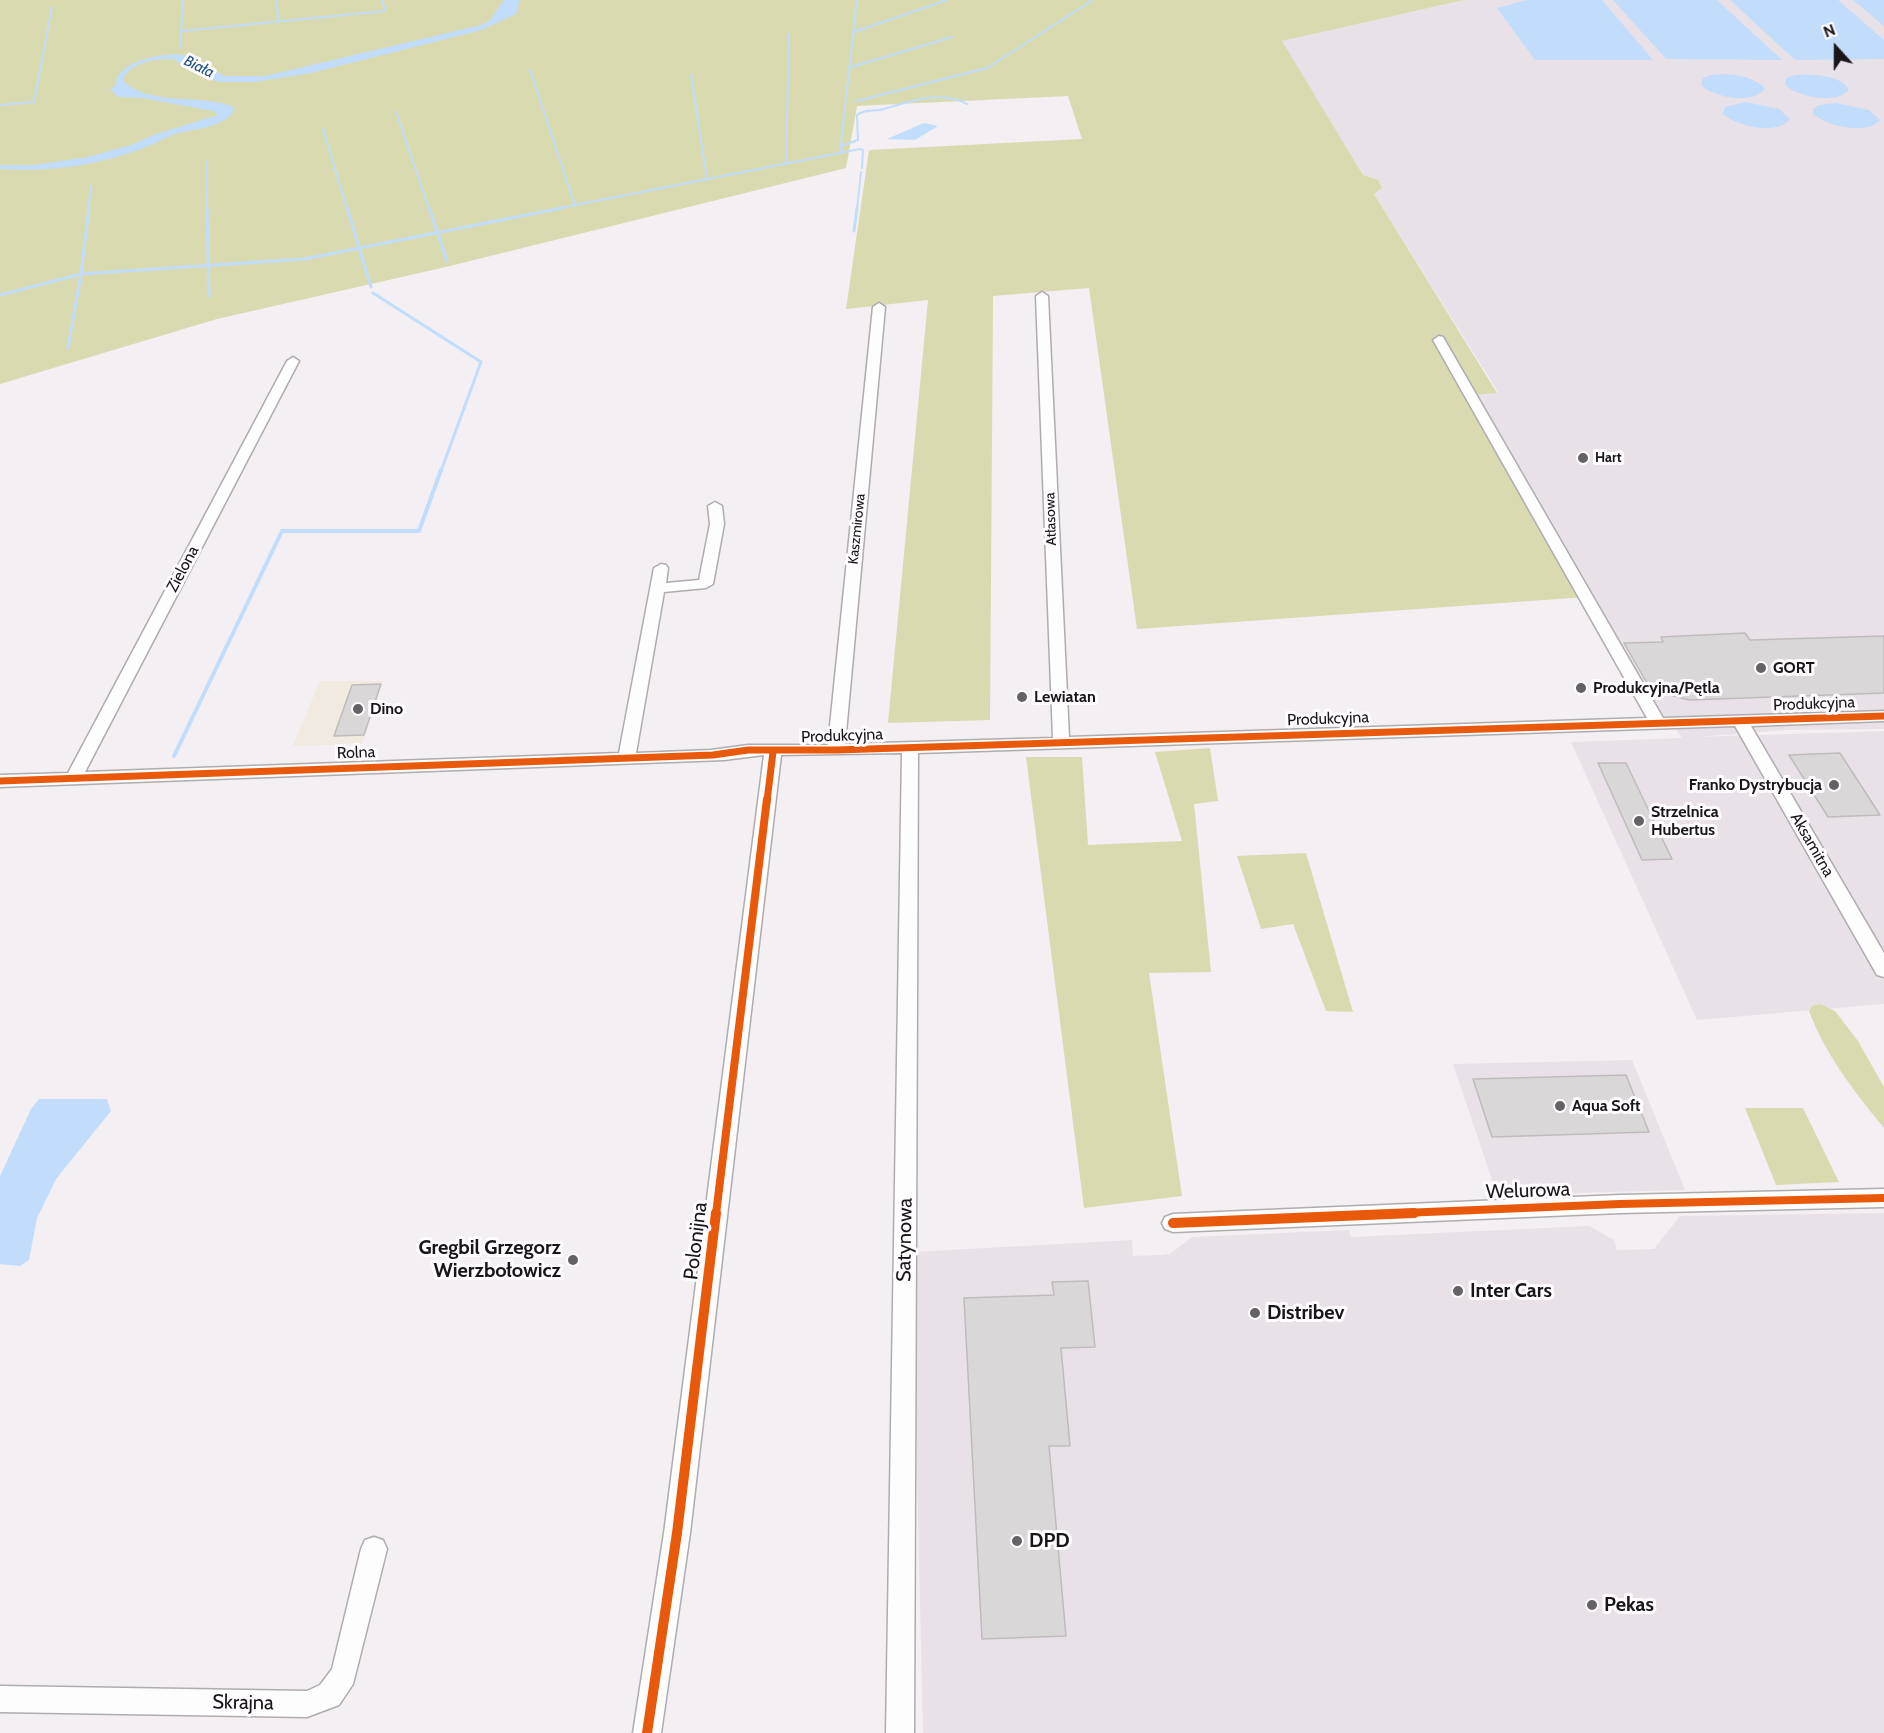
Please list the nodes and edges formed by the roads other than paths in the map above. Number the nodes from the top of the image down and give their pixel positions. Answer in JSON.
{"nodes":[{"id":1,"x":1042,"y":296,"type":"dead end"},
{"id":2,"x":879,"y":307,"type":"dead end"},
{"id":3,"x":1439,"y":340,"type":"dead end"},
{"id":4,"x":293,"y":362,"type":"dead end"},
{"id":5,"x":715,"y":506,"type":"dead end"},
{"id":6,"x":661,"y":568,"type":"dead end"},
{"id":7,"x":657,"y":588,"type":"junction"},
{"id":8,"x":1884,"y":716,"type":"edge"},
{"id":9,"x":1740,"y":720,"type":"junction"},
{"id":10,"x":1657,"y":723,"type":"junction"},
{"id":11,"x":1061,"y":742,"type":"junction"},
{"id":12,"x":910,"y":747,"type":"junction"},
{"id":13,"x":837,"y":750,"type":"junction"},
{"id":14,"x":773,"y":752,"type":"junction"},
{"id":15,"x":627,"y":758,"type":"junction"},
{"id":16,"x":74,"y":777,"type":"junction"},
{"id":17,"x":0,"y":781,"type":"edge"},
{"id":18,"x":1884,"y":970,"type":"edge"},
{"id":19,"x":1884,"y":1198,"type":"edge"},
{"id":20,"x":1173,"y":1223,"type":"dead end"},
{"id":21,"x":374,"y":1549,"type":"dead end"},
{"id":22,"x":0,"y":1699,"type":"edge"},
{"id":23,"x":647,"y":1733,"type":"edge"},
{"id":24,"x":900,"y":1733,"type":"edge"}],
"edges":[{"from":1,"to":11,"type":"street","name":"Atłasowa"},
{"from":2,"to":13,"type":"street","name":"Kaszmirowa"},
{"from":3,"to":10,"type":"street"},
{"from":4,"to":16,"type":"street","name":"Zielona"},
{"from":5,"to":7,"type":"street"},
{"from":6,"to":7,"type":"street"},
{"from":7,"to":15,"type":"street"},
{"from":8,"to":9,"type":"street","name":"Produkcyjna"},
{"from":9,"to":10,"type":"street","name":"Produkcyjna"},
{"from":9,"to":18,"type":"street","name":"Aksamitna"},
{"from":10,"to":11,"type":"street","name":"Produkcyjna"},
{"from":11,"to":12,"type":"street","name":"Produkcyjna"},
{"from":12,"to":13,"type":"street","name":"Produkcyjna"},
{"from":12,"to":24,"type":"street","name":"Satynowa"},
{"from":13,"to":14,"type":"street","name":"Produkcyjna"},
{"from":14,"to":15,"type":"street","name":"Rolna"},
{"from":14,"to":23,"type":"street","name":"Polonijna"},
{"from":15,"to":16,"type":"street","name":"Rolna"},
{"from":16,"to":17,"type":"street","name":"Rolna"},
{"from":19,"to":20,"type":"street","name":"Welurowa"},
{"from":21,"to":22,"type":"street","name":"Skrajna"}]}
